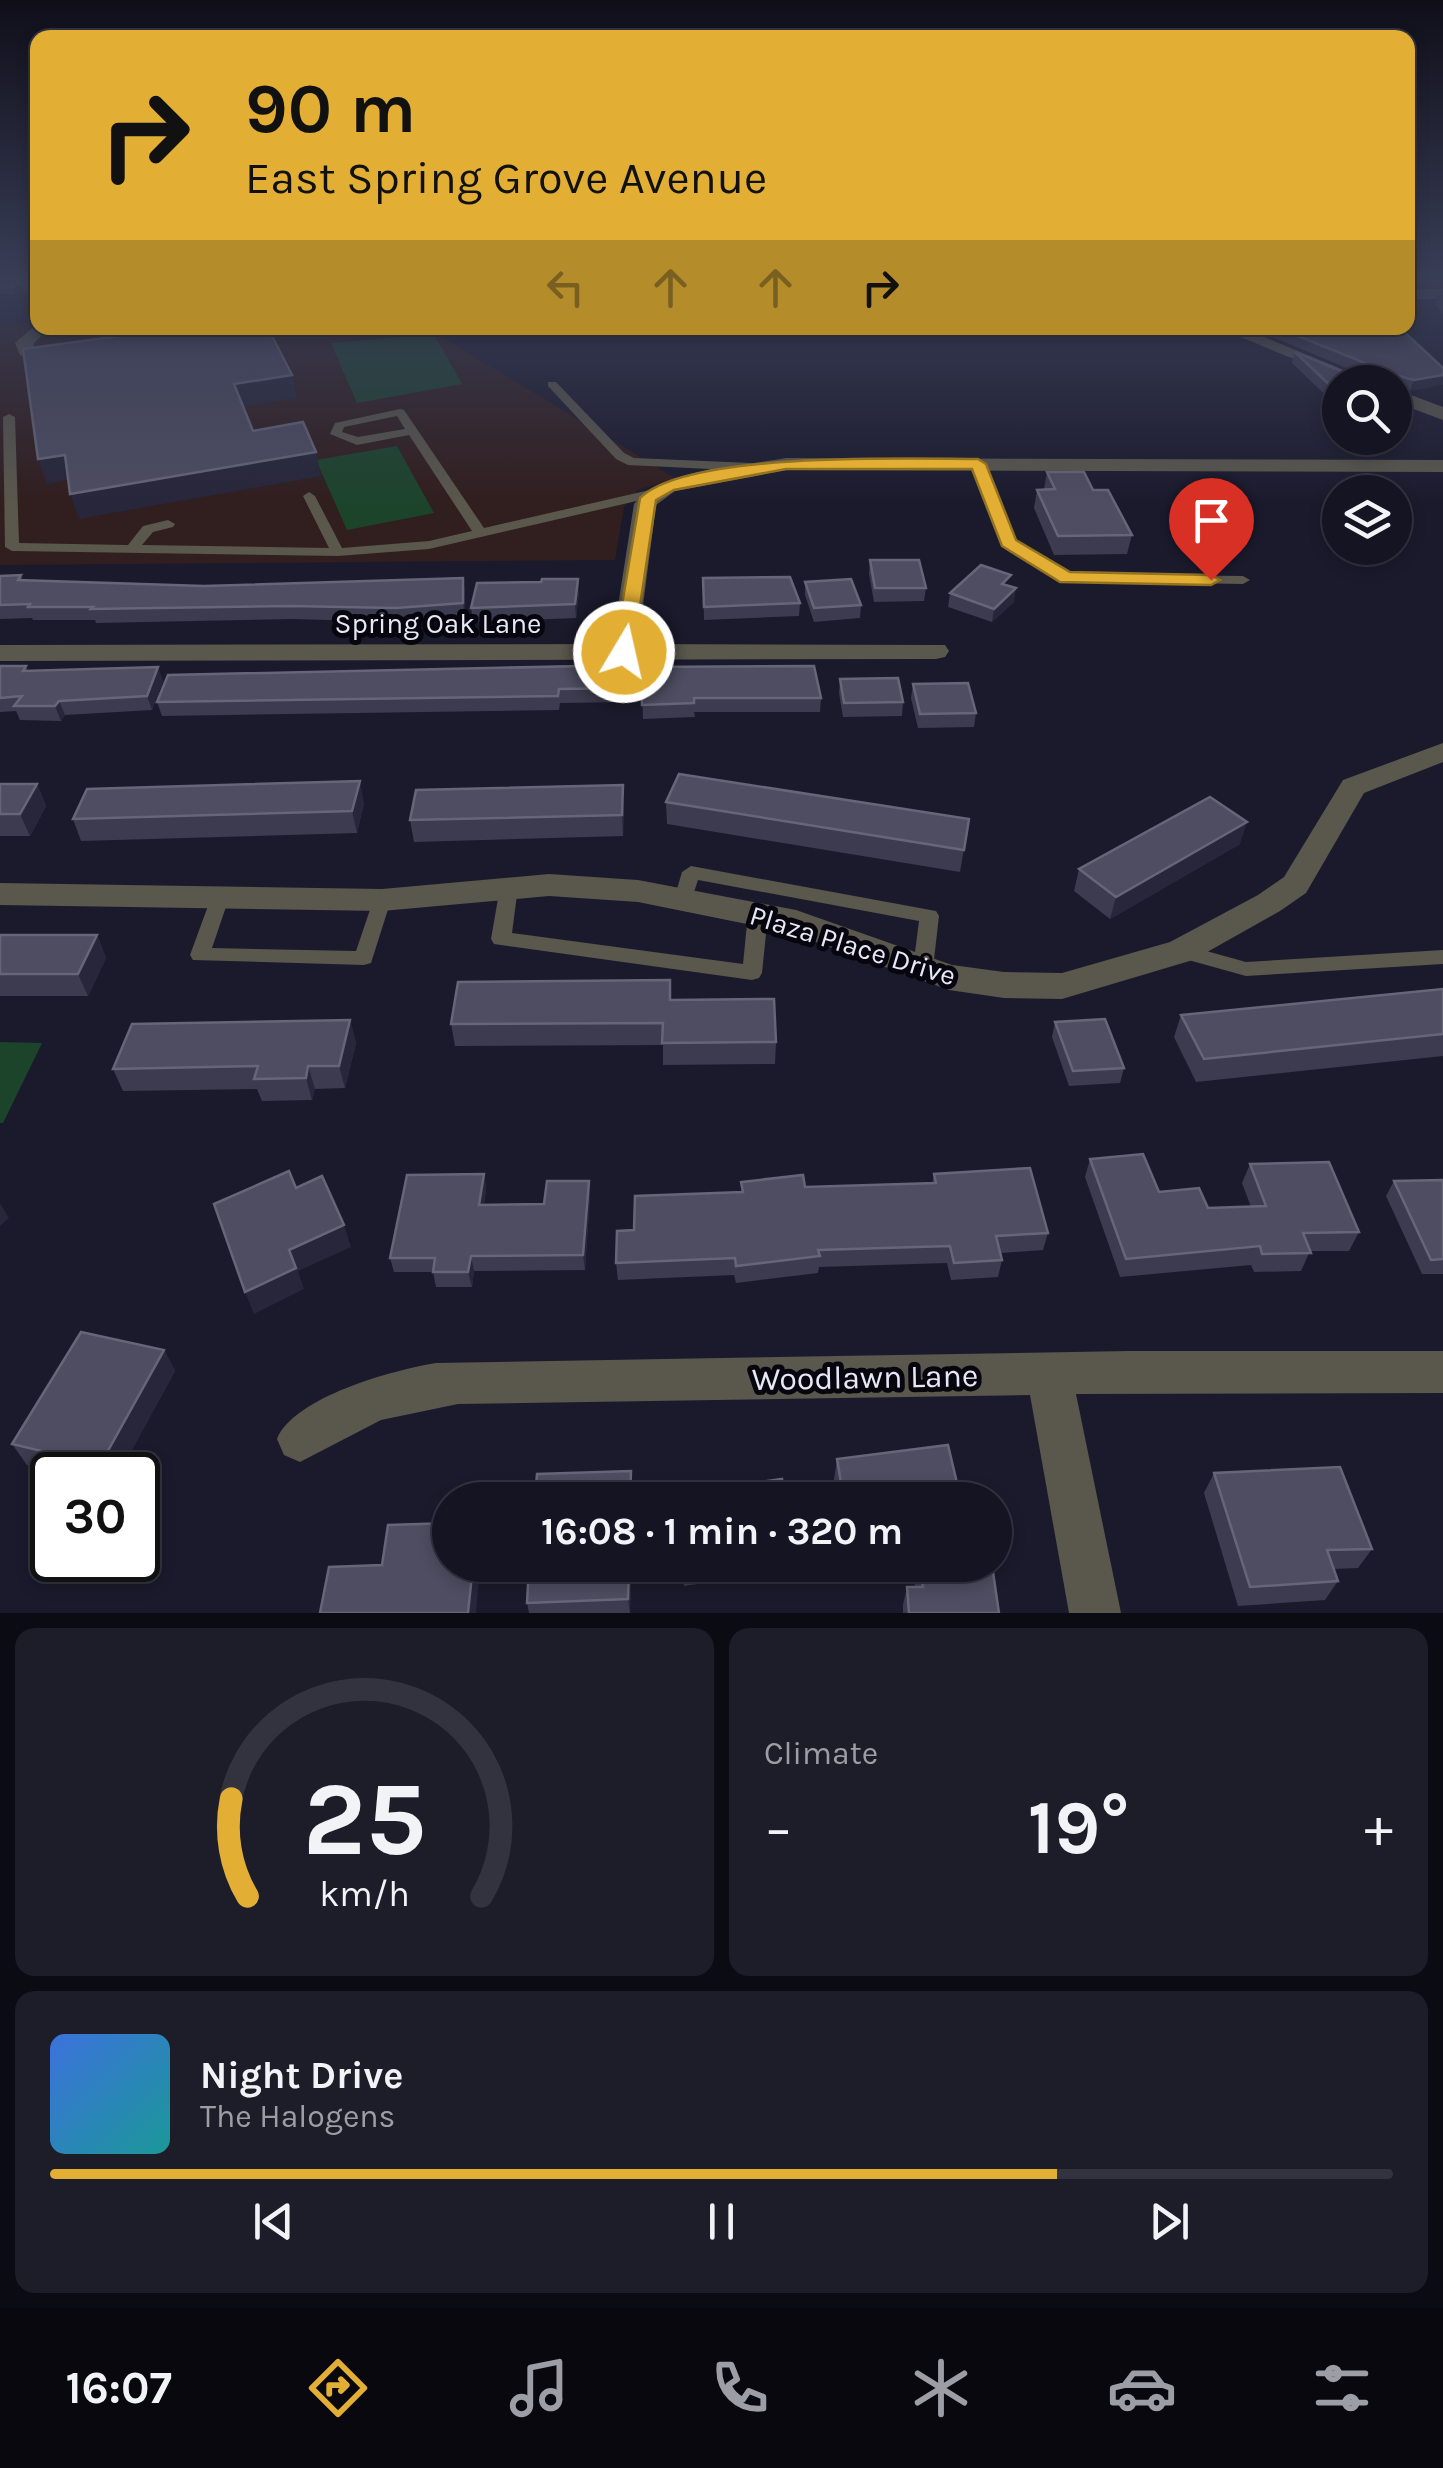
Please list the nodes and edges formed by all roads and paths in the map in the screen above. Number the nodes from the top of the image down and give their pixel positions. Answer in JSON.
{"nodes":[{"id":1,"x":33,"y":354,"type":"edge"},
{"id":2,"x":1294,"y":354,"type":"edge"},
{"id":3,"x":90,"y":355,"type":"edge"},
{"id":4,"x":1322,"y":365,"type":"edge"},
{"id":5,"x":552,"y":384,"type":"dead end"},
{"id":6,"x":1412,"y":401,"type":"edge"},
{"id":7,"x":1443,"y":414,"type":"edge"},
{"id":8,"x":9,"y":417,"type":"dead end"},
{"id":9,"x":413,"y":431,"type":"junction"},
{"id":10,"x":978,"y":464,"type":"junction"},
{"id":11,"x":1443,"y":466,"type":"edge"},
{"id":12,"x":766,"y":468,"type":"junction"},
{"id":13,"x":654,"y":493,"type":"junction"},
{"id":14,"x":309,"y":496,"type":"dead end"},
{"id":15,"x":168,"y":524,"type":"dead end"},
{"id":16,"x":481,"y":534,"type":"junction"},
{"id":17,"x":132,"y":548,"type":"junction"},
{"id":18,"x":338,"y":552,"type":"junction"},
{"id":19,"x":1243,"y":580,"type":"dead end"},
{"id":20,"x":936,"y":651,"type":"dead end"},
{"id":21,"x":624,"y":652,"type":"junction"},
{"id":22,"x":0,"y":653,"type":"edge"},
{"id":23,"x":1443,"y":752,"type":"edge"},
{"id":24,"x":509,"y":887,"type":"junction"},
{"id":25,"x":0,"y":894,"type":"edge"},
{"id":26,"x":221,"y":896,"type":"junction"},
{"id":27,"x":683,"y":899,"type":"junction"},
{"id":28,"x":382,"y":900,"type":"junction"},
{"id":29,"x":758,"y":914,"type":"junction"},
{"id":30,"x":1182,"y":951,"type":"junction"},
{"id":31,"x":1443,"y":957,"type":"edge"},
{"id":32,"x":923,"y":968,"type":"junction"},
{"id":33,"x":1443,"y":1372,"type":"edge"},
{"id":34,"x":1049,"y":1374,"type":"junction"},
{"id":35,"x":300,"y":1439,"type":"dead end"},
{"id":36,"x":1096,"y":1613,"type":"edge"}],
"edges":[{"from":1,"to":3,"type":"street"},
{"from":2,"to":4,"type":"street"},
{"from":5,"to":12,"type":"lane"},
{"from":6,"to":7,"type":"street"},
{"from":8,"to":17,"type":"lane"},
{"from":9,"to":9,"type":"lane"},
{"from":9,"to":16,"type":"lane"},
{"from":10,"to":11,"type":"street"},
{"from":10,"to":12,"type":"street"},
{"from":10,"to":19,"type":"lane"},
{"from":12,"to":13,"type":"street"},
{"from":13,"to":16,"type":"lane"},
{"from":13,"to":21,"type":"street"},
{"from":14,"to":18,"type":"lane"},
{"from":15,"to":17,"type":"lane"},
{"from":16,"to":18,"type":"lane"},
{"from":17,"to":18,"type":"lane"},
{"from":20,"to":21,"type":"street","name":"Spring Oak Lane"},
{"from":21,"to":22,"type":"street","name":"Spring Oak Lane"},
{"from":23,"to":30,"type":"street","name":"Plaza Place Drive"},
{"from":24,"to":27,"type":"street","name":"Plaza Place Drive"},
{"from":24,"to":28,"type":"street","name":"Plaza Place Drive"},
{"from":24,"to":29,"type":"lane"},
{"from":25,"to":26,"type":"street","name":"Plaza Place Drive"},
{"from":26,"to":28,"type":"street","name":"Plaza Place Drive"},
{"from":26,"to":28,"type":"lane"},
{"from":27,"to":29,"type":"street","name":"Plaza Place Drive"},
{"from":27,"to":32,"type":"lane"},
{"from":29,"to":32,"type":"street","name":"Plaza Place Drive"},
{"from":30,"to":31,"type":"lane"},
{"from":30,"to":32,"type":"street","name":"Plaza Place Drive"},
{"from":33,"to":34,"type":"street","name":"Woodlawn Lane"},
{"from":34,"to":35,"type":"street","name":"Woodlawn Lane"},
{"from":34,"to":36,"type":"street"}]}
